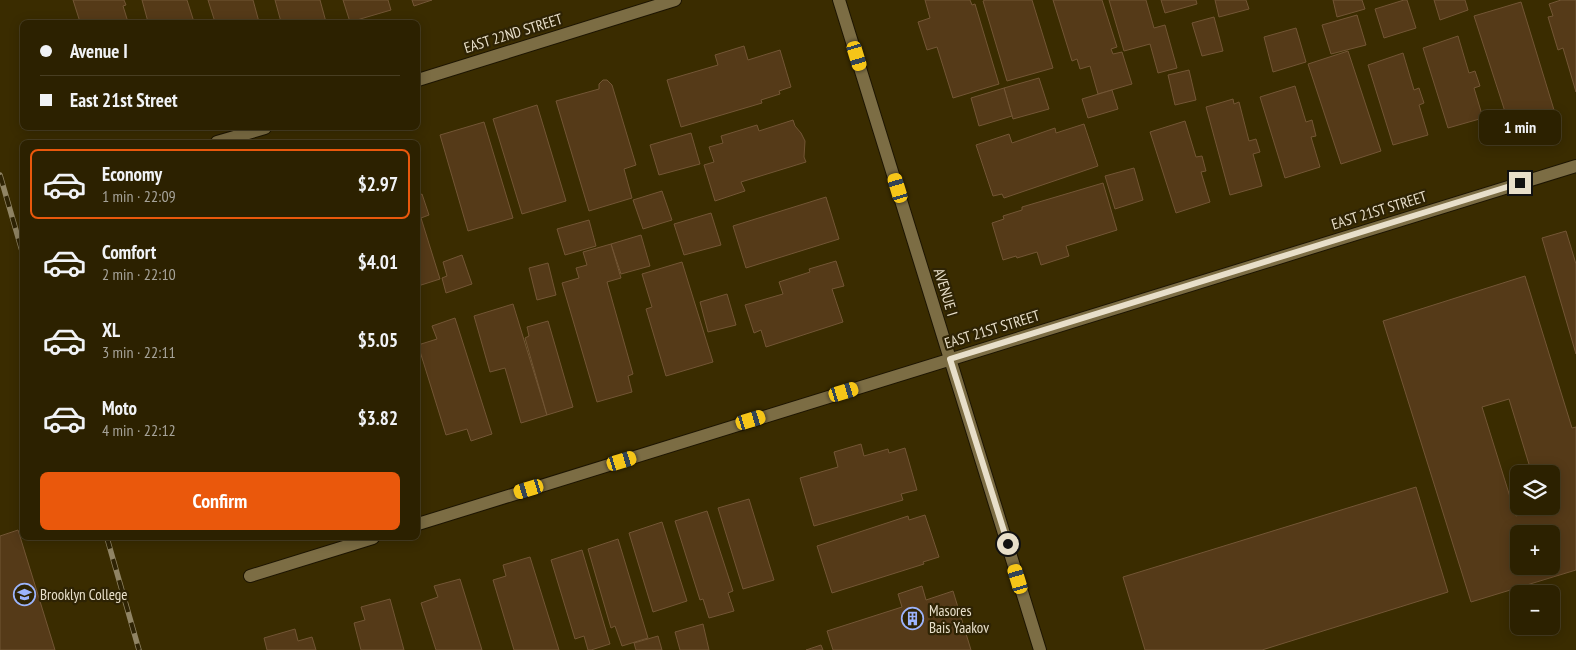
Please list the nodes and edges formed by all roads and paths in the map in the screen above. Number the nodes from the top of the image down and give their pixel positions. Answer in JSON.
{"nodes":[{"id":1,"x":675,"y":0,"type":"edge"},
{"id":2,"x":839,"y":0,"type":"edge"},
{"id":3,"x":420,"y":79,"type":"edge"},
{"id":4,"x":258,"y":130,"type":"edge"},
{"id":5,"x":224,"y":140,"type":"edge"},
{"id":6,"x":1576,"y":166,"type":"edge"},
{"id":7,"x":950,"y":359,"type":"junction"},
{"id":8,"x":420,"y":523,"type":"edge"},
{"id":9,"x":367,"y":540,"type":"edge"},
{"id":10,"x":250,"y":576,"type":"dead end"},
{"id":11,"x":1040,"y":650,"type":"edge"}],
"edges":[{"from":1,"to":3,"type":"street","name":"EAST 22ND STREET"},
{"from":2,"to":7,"type":"street","name":"AVENUE I"},
{"from":4,"to":5,"type":"street"},
{"from":6,"to":7,"type":"street","name":"EAST 21ST STREET"},
{"from":7,"to":8,"type":"street","name":"EAST 21ST STREET"},
{"from":7,"to":11,"type":"street","name":"AVENUE I"},
{"from":9,"to":10,"type":"street"}]}
